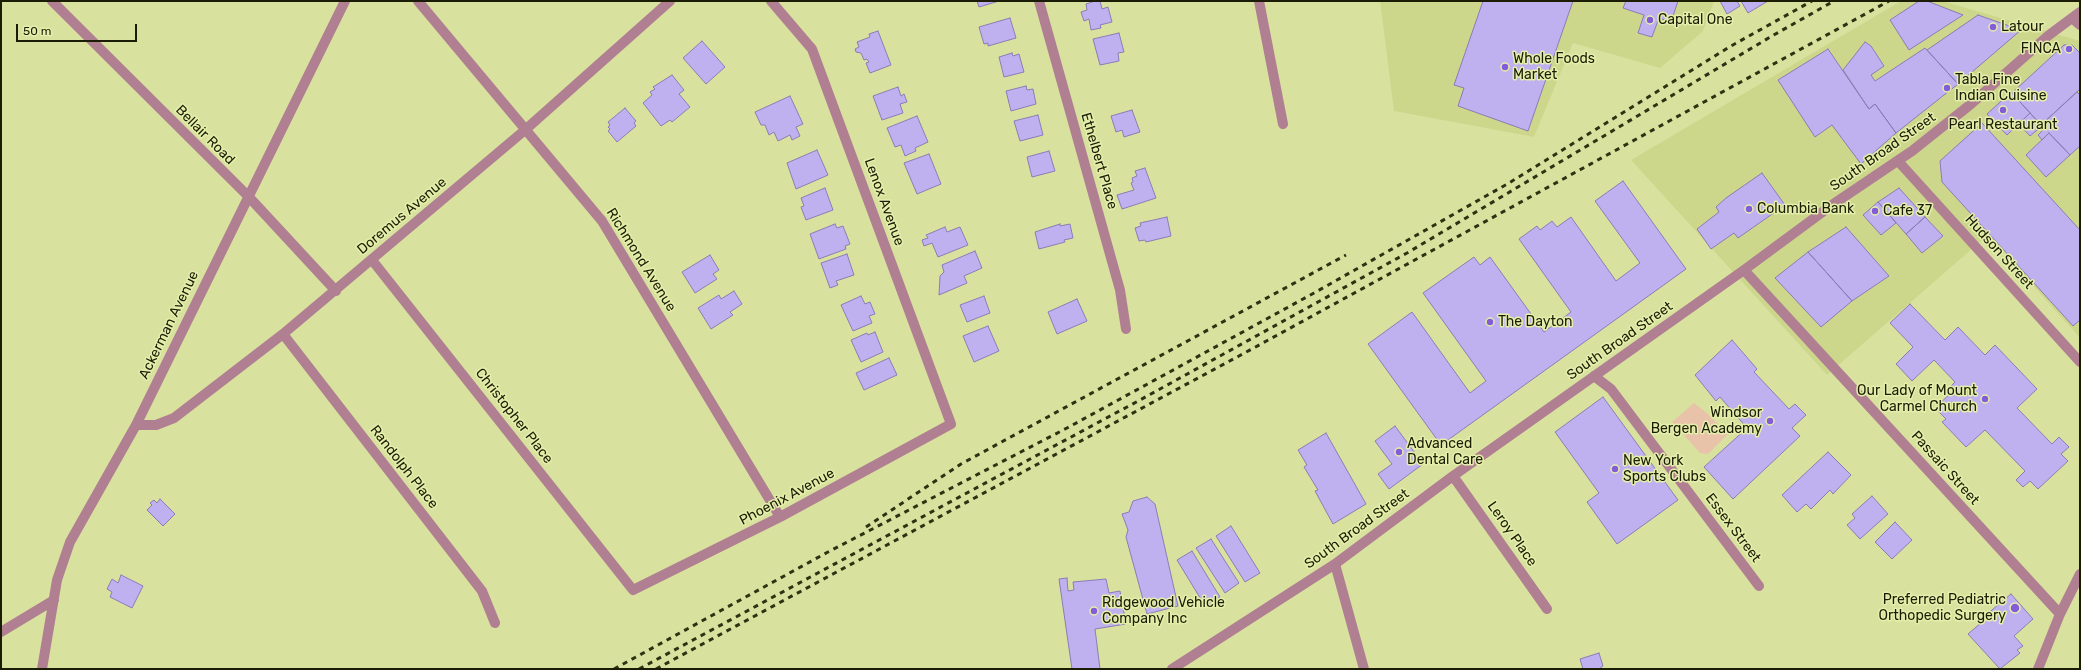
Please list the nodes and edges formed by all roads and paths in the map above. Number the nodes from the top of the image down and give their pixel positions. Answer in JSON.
{"nodes":[{"id":1,"x":52,"y":1,"type":"edge"},
{"id":2,"x":345,"y":1,"type":"edge"},
{"id":3,"x":418,"y":1,"type":"edge"},
{"id":4,"x":670,"y":1,"type":"edge"},
{"id":5,"x":771,"y":1,"type":"edge"},
{"id":6,"x":1039,"y":1,"type":"edge"},
{"id":7,"x":1259,"y":1,"type":"edge"},
{"id":8,"x":2076,"y":15,"type":"edge"},
{"id":9,"x":2080,"y":25,"type":"edge"},
{"id":10,"x":1283,"y":124,"type":"dead end"},
{"id":11,"x":525,"y":130,"type":"junction"},
{"id":12,"x":1898,"y":161,"type":"junction"},
{"id":13,"x":248,"y":196,"type":"junction"},
{"id":14,"x":372,"y":260,"type":"junction"},
{"id":15,"x":1744,"y":270,"type":"junction"},
{"id":16,"x":336,"y":290,"type":"junction"},
{"id":17,"x":1126,"y":329,"type":"dead end"},
{"id":18,"x":283,"y":334,"type":"junction"},
{"id":19,"x":2080,"y":362,"type":"edge"},
{"id":20,"x":1594,"y":376,"type":"junction"},
{"id":21,"x":951,"y":424,"type":"joint"},
{"id":22,"x":136,"y":425,"type":"junction"},
{"id":23,"x":1453,"y":476,"type":"junction"},
{"id":24,"x":780,"y":517,"type":"junction"},
{"id":25,"x":1335,"y":564,"type":"junction"},
{"id":26,"x":2080,"y":574,"type":"edge"},
{"id":27,"x":1759,"y":586,"type":"dead end"},
{"id":28,"x":633,"y":590,"type":"joint"},
{"id":29,"x":54,"y":600,"type":"junction"},
{"id":30,"x":1547,"y":609,"type":"dead end"},
{"id":31,"x":2059,"y":619,"type":"junction"},
{"id":32,"x":495,"y":623,"type":"dead end"},
{"id":33,"x":1,"y":632,"type":"edge"},
{"id":34,"x":42,"y":669,"type":"edge"},
{"id":35,"x":1172,"y":669,"type":"edge"},
{"id":36,"x":1364,"y":669,"type":"edge"},
{"id":37,"x":2038,"y":669,"type":"edge"}],
"edges":[{"from":1,"to":13,"type":"street","name":"Bellair Road"},
{"from":2,"to":13,"type":"street","name":"Ackerman Avenue"},
{"from":3,"to":11,"type":"street","name":"Richmond Avenue"},
{"from":4,"to":11,"type":"street","name":"Doremus Avenue"},
{"from":5,"to":21,"type":"street","name":"Lenox Avenue"},
{"from":6,"to":17,"type":"street","name":"Ethelbert Place"},
{"from":7,"to":10,"type":"street"},
{"from":8,"to":9,"type":"street"},
{"from":8,"to":12,"type":"street","name":"South Broad Street"},
{"from":11,"to":14,"type":"street","name":"Doremus Avenue"},
{"from":11,"to":24,"type":"street","name":"Richmond Avenue"},
{"from":12,"to":15,"type":"street","name":"South Broad Street"},
{"from":12,"to":19,"type":"street","name":"Hudson Street"},
{"from":13,"to":16,"type":"street","name":"Bellair Road"},
{"from":13,"to":22,"type":"street","name":"Ackerman Avenue"},
{"from":14,"to":16,"type":"street","name":"Doremus Avenue"},
{"from":14,"to":28,"type":"street","name":"Christopher Place"},
{"from":15,"to":20,"type":"street","name":"South Broad Street"},
{"from":15,"to":31,"type":"street","name":"Passaic Street"},
{"from":16,"to":18,"type":"street","name":"Doremus Avenue"},
{"from":18,"to":22,"type":"street","name":"Doremus Avenue"},
{"from":18,"to":32,"type":"street","name":"Randolph Place"},
{"from":20,"to":23,"type":"street","name":"South Broad Street"},
{"from":20,"to":27,"type":"street","name":"Essex Street"},
{"from":21,"to":24,"type":"street","name":"Phoenix Avenue"},
{"from":22,"to":29,"type":"street","name":"Ackerman Avenue"},
{"from":23,"to":25,"type":"street","name":"South Broad Street"},
{"from":23,"to":30,"type":"street","name":"Leroy Place"},
{"from":24,"to":28,"type":"street","name":"Phoenix Avenue"},
{"from":25,"to":35,"type":"street","name":"South Broad Street"},
{"from":25,"to":36,"type":"street"},
{"from":26,"to":31,"type":"street"},
{"from":29,"to":33,"type":"street"},
{"from":29,"to":34,"type":"street","name":"Ackerman Avenue"},
{"from":31,"to":37,"type":"street"}]}
